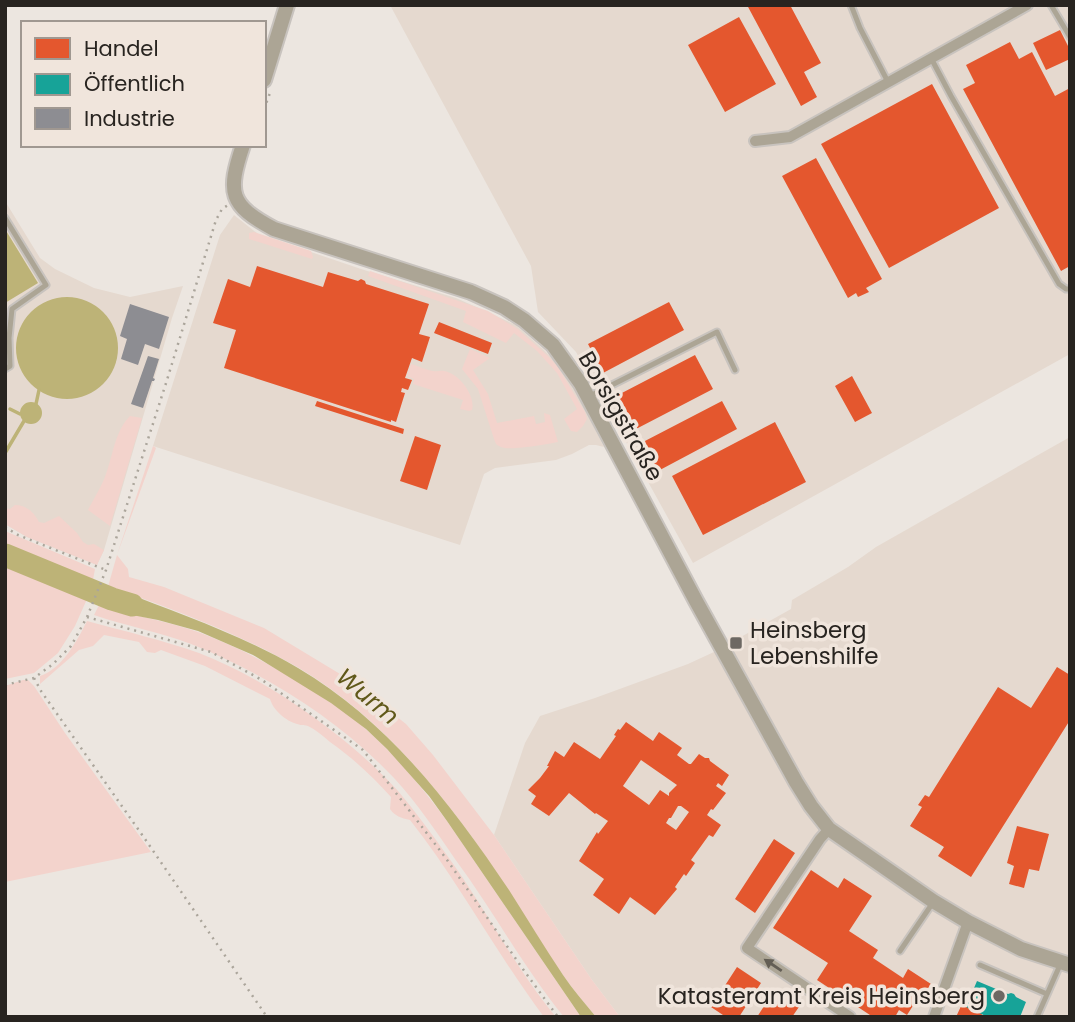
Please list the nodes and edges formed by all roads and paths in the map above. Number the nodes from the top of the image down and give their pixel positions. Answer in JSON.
{"nodes":[{"id":1,"x":288,"y":5,"type":"edge"},
{"id":2,"x":850,"y":5,"type":"edge"},
{"id":3,"x":1027,"y":5,"type":"edge"},
{"id":4,"x":1051,"y":5,"type":"edge"},
{"id":5,"x":1070,"y":37,"type":"edge"},
{"id":6,"x":931,"y":58,"type":"junction"},
{"id":7,"x":266,"y":74,"type":"edge"},
{"id":8,"x":888,"y":82,"type":"junction"},
{"id":9,"x":755,"y":141,"type":"dead end"},
{"id":10,"x":242,"y":147,"type":"edge"},
{"id":11,"x":236,"y":199,"type":"junction"},
{"id":12,"x":5,"y":218,"type":"edge"},
{"id":13,"x":1070,"y":289,"type":"edge"},
{"id":14,"x":5,"y":369,"type":"edge"},
{"id":15,"x":735,"y":370,"type":"dead end"},
{"id":16,"x":587,"y":397,"type":"junction"},
{"id":17,"x":5,"y":527,"type":"edge"},
{"id":18,"x":106,"y":570,"type":"junction"},
{"id":19,"x":88,"y":615,"type":"junction"},
{"id":20,"x":34,"y":678,"type":"junction"},
{"id":21,"x":5,"y":685,"type":"edge"},
{"id":22,"x":829,"y":829,"type":"junction"},
{"id":23,"x":933,"y":901,"type":"junction"},
{"id":24,"x":968,"y":922,"type":"junction"},
{"id":25,"x":900,"y":951,"type":"dead end"},
{"id":26,"x":1065,"y":963,"type":"edge"},
{"id":27,"x":980,"y":965,"type":"dead end"},
{"id":28,"x":1047,"y":994,"type":"junction"},
{"id":29,"x":267,"y":1017,"type":"edge"},
{"id":30,"x":558,"y":1017,"type":"edge"},
{"id":31,"x":850,"y":1017,"type":"edge"},
{"id":32,"x":934,"y":1017,"type":"edge"},
{"id":33,"x":1037,"y":1017,"type":"edge"}],
"edges":[{"from":1,"to":7,"type":"street"},
{"from":2,"to":8,"type":"lane"},
{"from":3,"to":6,"type":"street"},
{"from":4,"to":5,"type":"lane"},
{"from":6,"to":8,"type":"street"},
{"from":6,"to":13,"type":"lane"},
{"from":8,"to":9,"type":"street"},
{"from":10,"to":11,"type":"street"},
{"from":11,"to":16,"type":"street","name":"Borsigstraße"},
{"from":11,"to":18,"type":"path"},
{"from":12,"to":14,"type":"lane"},
{"from":15,"to":16,"type":"lane"},
{"from":16,"to":22,"type":"street","name":"Borsigstraße"},
{"from":17,"to":18,"type":"path"},
{"from":18,"to":19,"type":"path"},
{"from":19,"to":20,"type":"path"},
{"from":19,"to":30,"type":"path"},
{"from":20,"to":21,"type":"path"},
{"from":20,"to":29,"type":"path"},
{"from":22,"to":23,"type":"street","name":"Borsigstraße"},
{"from":31,"to":22,"type":"street","one_way":true},
{"from":23,"to":24,"type":"street","name":"Borsigstraße"},
{"from":23,"to":25,"type":"lane"},
{"from":24,"to":26,"type":"street","name":"Borsigstraße"},
{"from":24,"to":32,"type":"street"},
{"from":26,"to":28,"type":"lane"},
{"from":27,"to":28,"type":"lane"},
{"from":28,"to":33,"type":"lane"}]}
